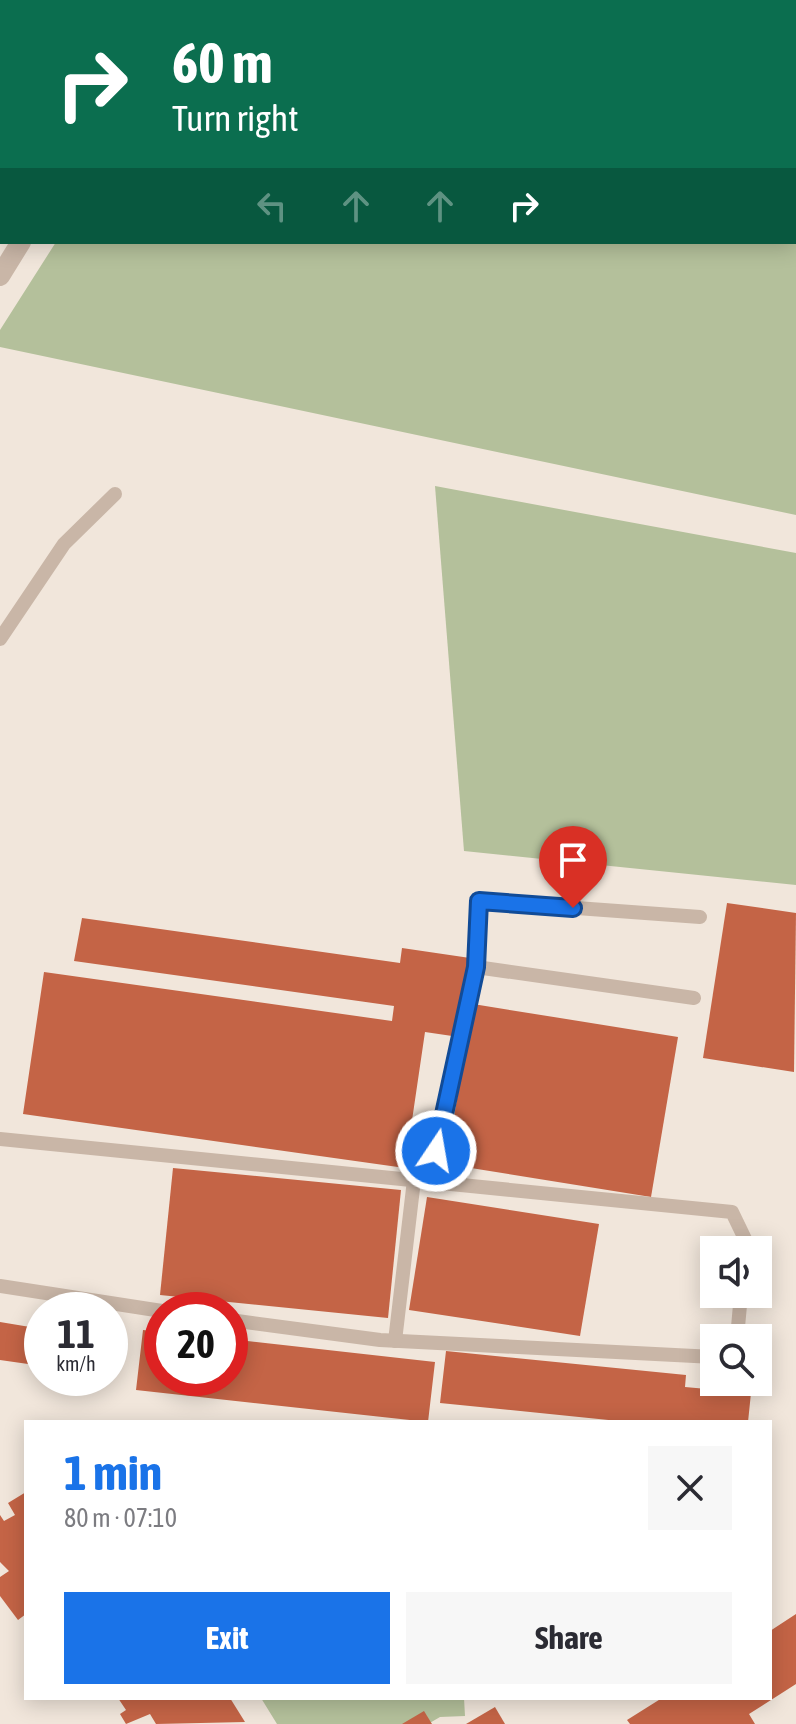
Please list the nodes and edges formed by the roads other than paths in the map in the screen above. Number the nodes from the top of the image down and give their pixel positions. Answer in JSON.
{"nodes":[{"id":1,"x":20,"y":244,"type":"edge"},
{"id":2,"x":0,"y":276,"type":"edge"},
{"id":3,"x":115,"y":494,"type":"dead end"},
{"id":4,"x":0,"y":639,"type":"edge"},
{"id":5,"x":700,"y":917,"type":"dead end"},
{"id":6,"x":476,"y":967,"type":"junction"},
{"id":7,"x":694,"y":998,"type":"dead end"},
{"id":8,"x":0,"y":1139,"type":"edge"},
{"id":9,"x":422,"y":1181,"type":"junction"},
{"id":10,"x":744,"y":1236,"type":"edge"},
{"id":11,"x":0,"y":1286,"type":"edge"},
{"id":12,"x":144,"y":1308,"type":"edge"},
{"id":13,"x":248,"y":1322,"type":"edge"},
{"id":14,"x":395,"y":1341,"type":"junction"},
{"id":15,"x":700,"y":1356,"type":"edge"}],
"edges":[{"from":1,"to":2,"type":"street"},
{"from":3,"to":4,"type":"lane"},
{"from":5,"to":6,"type":"lane"},
{"from":6,"to":7,"type":"lane"},
{"from":6,"to":9,"type":"lane"},
{"from":8,"to":9,"type":"lane"},
{"from":9,"to":10,"type":"lane"},
{"from":9,"to":14,"type":"lane"},
{"from":11,"to":12,"type":"lane"},
{"from":13,"to":14,"type":"lane"},
{"from":14,"to":15,"type":"lane"}]}
